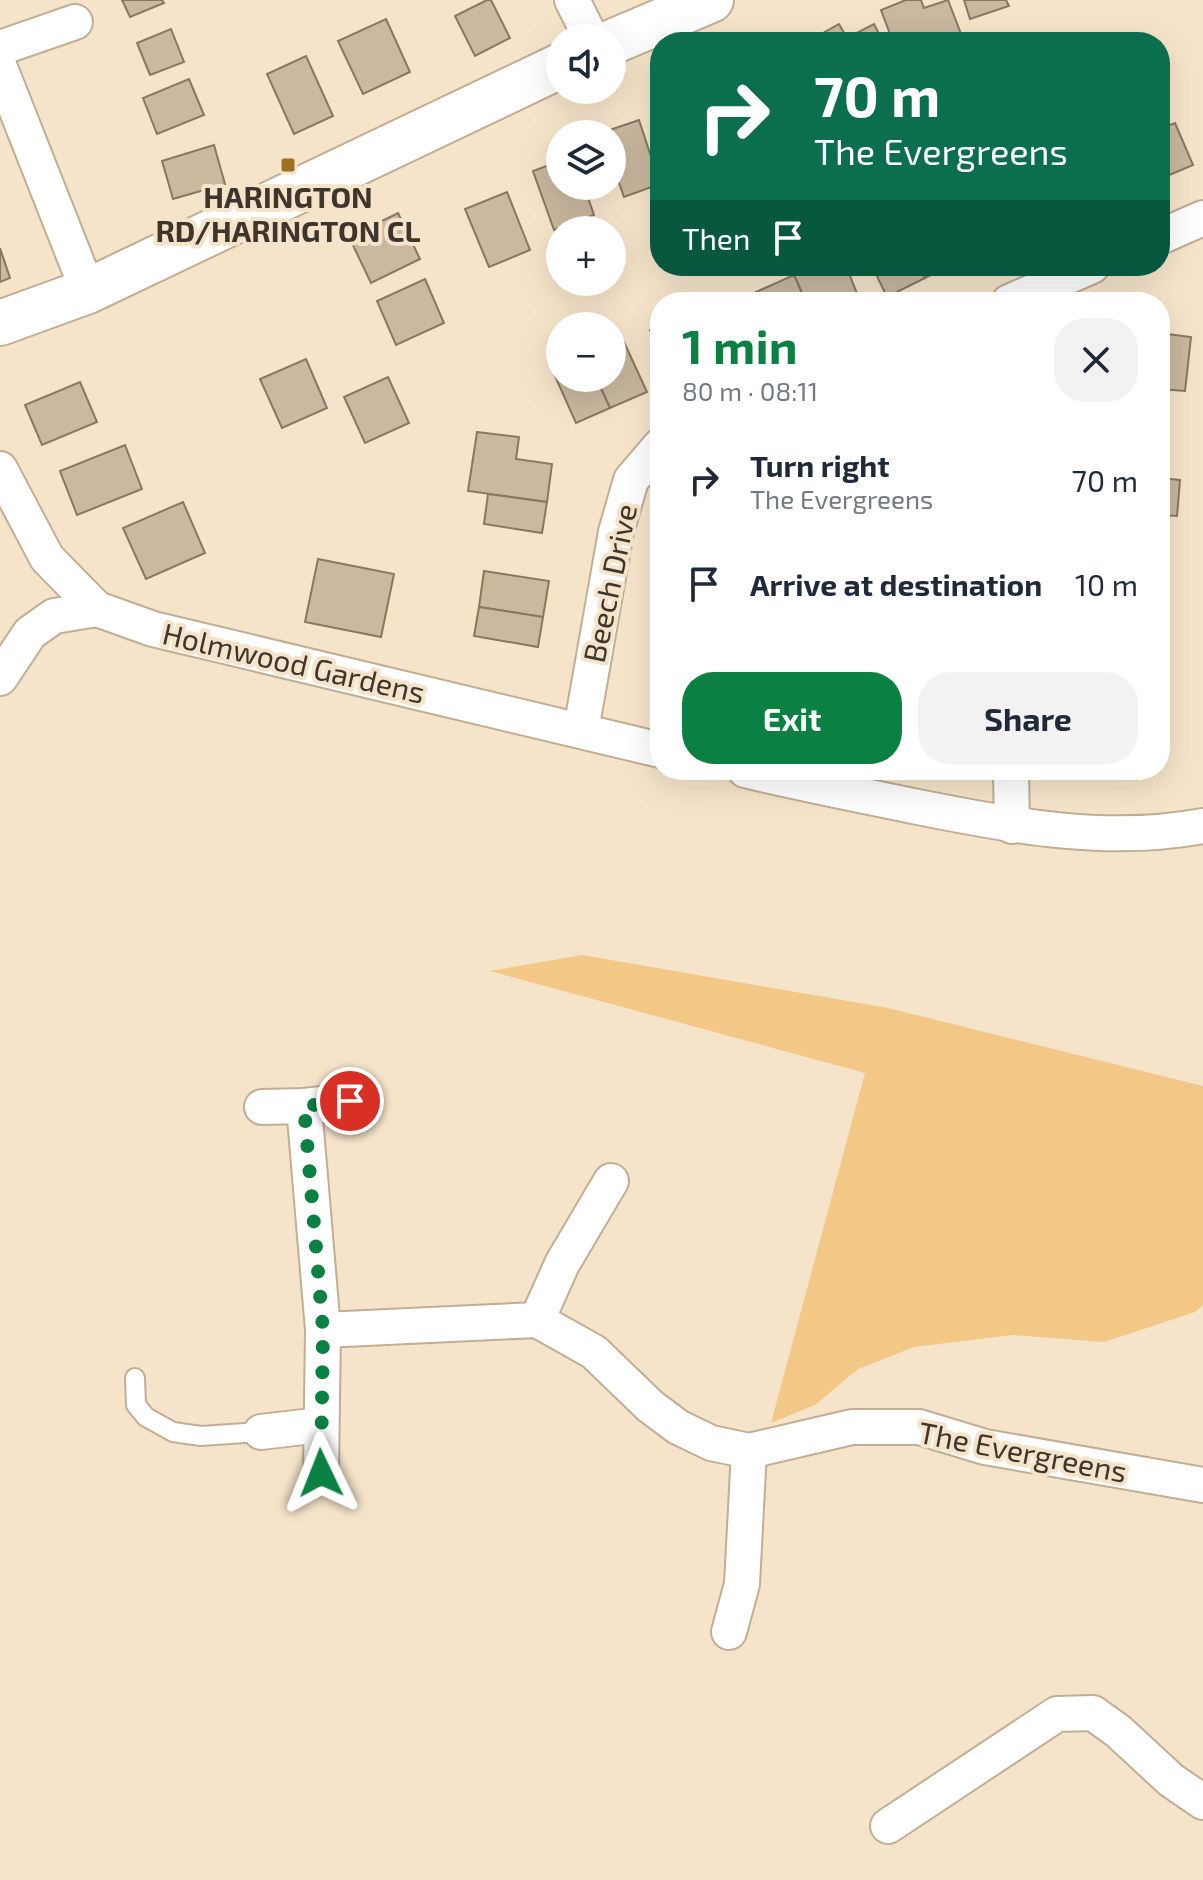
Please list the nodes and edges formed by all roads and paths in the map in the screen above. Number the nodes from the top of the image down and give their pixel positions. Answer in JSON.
{"nodes":[{"id":1,"x":572,"y":0,"type":"edge"},
{"id":2,"x":711,"y":0,"type":"edge"},
{"id":3,"x":75,"y":22,"type":"dead end"},
{"id":4,"x":584,"y":24,"type":"edge"},
{"id":5,"x":626,"y":36,"type":"edge"},
{"id":6,"x":0,"y":48,"type":"edge"},
{"id":7,"x":0,"y":68,"type":"edge"},
{"id":8,"x":546,"y":73,"type":"edge"},
{"id":9,"x":1203,"y":218,"type":"edge"},
{"id":10,"x":1170,"y":233,"type":"edge"},
{"id":11,"x":1069,"y":276,"type":"edge"},
{"id":12,"x":88,"y":291,"type":"junction"},
{"id":13,"x":1032,"y":292,"type":"edge"},
{"id":14,"x":0,"y":323,"type":"edge"},
{"id":15,"x":650,"y":458,"type":"edge"},
{"id":16,"x":0,"y":469,"type":"edge"},
{"id":17,"x":97,"y":609,"type":"junction"},
{"id":18,"x":0,"y":678,"type":"edge"},
{"id":19,"x":581,"y":730,"type":"junction"},
{"id":20,"x":650,"y":747,"type":"edge"},
{"id":21,"x":793,"y":780,"type":"edge"},
{"id":22,"x":1011,"y":780,"type":"edge"},
{"id":23,"x":1012,"y":826,"type":"junction"},
{"id":24,"x":1203,"y":826,"type":"edge"},
{"id":25,"x":350,"y":1101,"type":"dead end"},
{"id":26,"x":304,"y":1106,"type":"junction"},
{"id":27,"x":262,"y":1107,"type":"dead end"},
{"id":28,"x":611,"y":1181,"type":"dead end"},
{"id":29,"x":537,"y":1320,"type":"junction"},
{"id":30,"x":323,"y":1330,"type":"junction"},
{"id":31,"x":135,"y":1378,"type":"dead end"},
{"id":32,"x":320,"y":1425,"type":"junction"},
{"id":33,"x":261,"y":1432,"type":"joint"},
{"id":34,"x":749,"y":1451,"type":"junction"},
{"id":35,"x":321,"y":1473,"type":"dead end"},
{"id":36,"x":1203,"y":1485,"type":"edge"},
{"id":37,"x":729,"y":1632,"type":"dead end"},
{"id":38,"x":1203,"y":1802,"type":"edge"},
{"id":39,"x":888,"y":1826,"type":"dead end"}],
"edges":[{"from":1,"to":4,"type":"street"},
{"from":2,"to":5,"type":"street"},
{"from":3,"to":6,"type":"street"},
{"from":7,"to":12,"type":"street"},
{"from":8,"to":12,"type":"street"},
{"from":9,"to":10,"type":"street"},
{"from":11,"to":13,"type":"street"},
{"from":12,"to":14,"type":"street"},
{"from":15,"to":19,"type":"street","name":"Beech Drive"},
{"from":16,"to":17,"type":"street","name":"Holmwood Gardens"},
{"from":17,"to":18,"type":"street"},
{"from":17,"to":19,"type":"street","name":"Holmwood Gardens"},
{"from":19,"to":20,"type":"street","name":"Holmwood Gardens"},
{"from":21,"to":23,"type":"street"},
{"from":22,"to":23,"type":"street"},
{"from":23,"to":24,"type":"street"},
{"from":25,"to":26,"type":"street"},
{"from":26,"to":27,"type":"street"},
{"from":26,"to":30,"type":"street"},
{"from":28,"to":29,"type":"street"},
{"from":29,"to":30,"type":"street"},
{"from":29,"to":34,"type":"street","name":"The Evergreens"},
{"from":30,"to":32,"type":"street"},
{"from":31,"to":33,"type":"lane"},
{"from":32,"to":33,"type":"street"},
{"from":32,"to":35,"type":"street"},
{"from":34,"to":36,"type":"street","name":"The Evergreens"},
{"from":34,"to":37,"type":"street"},
{"from":38,"to":39,"type":"street"}]}
